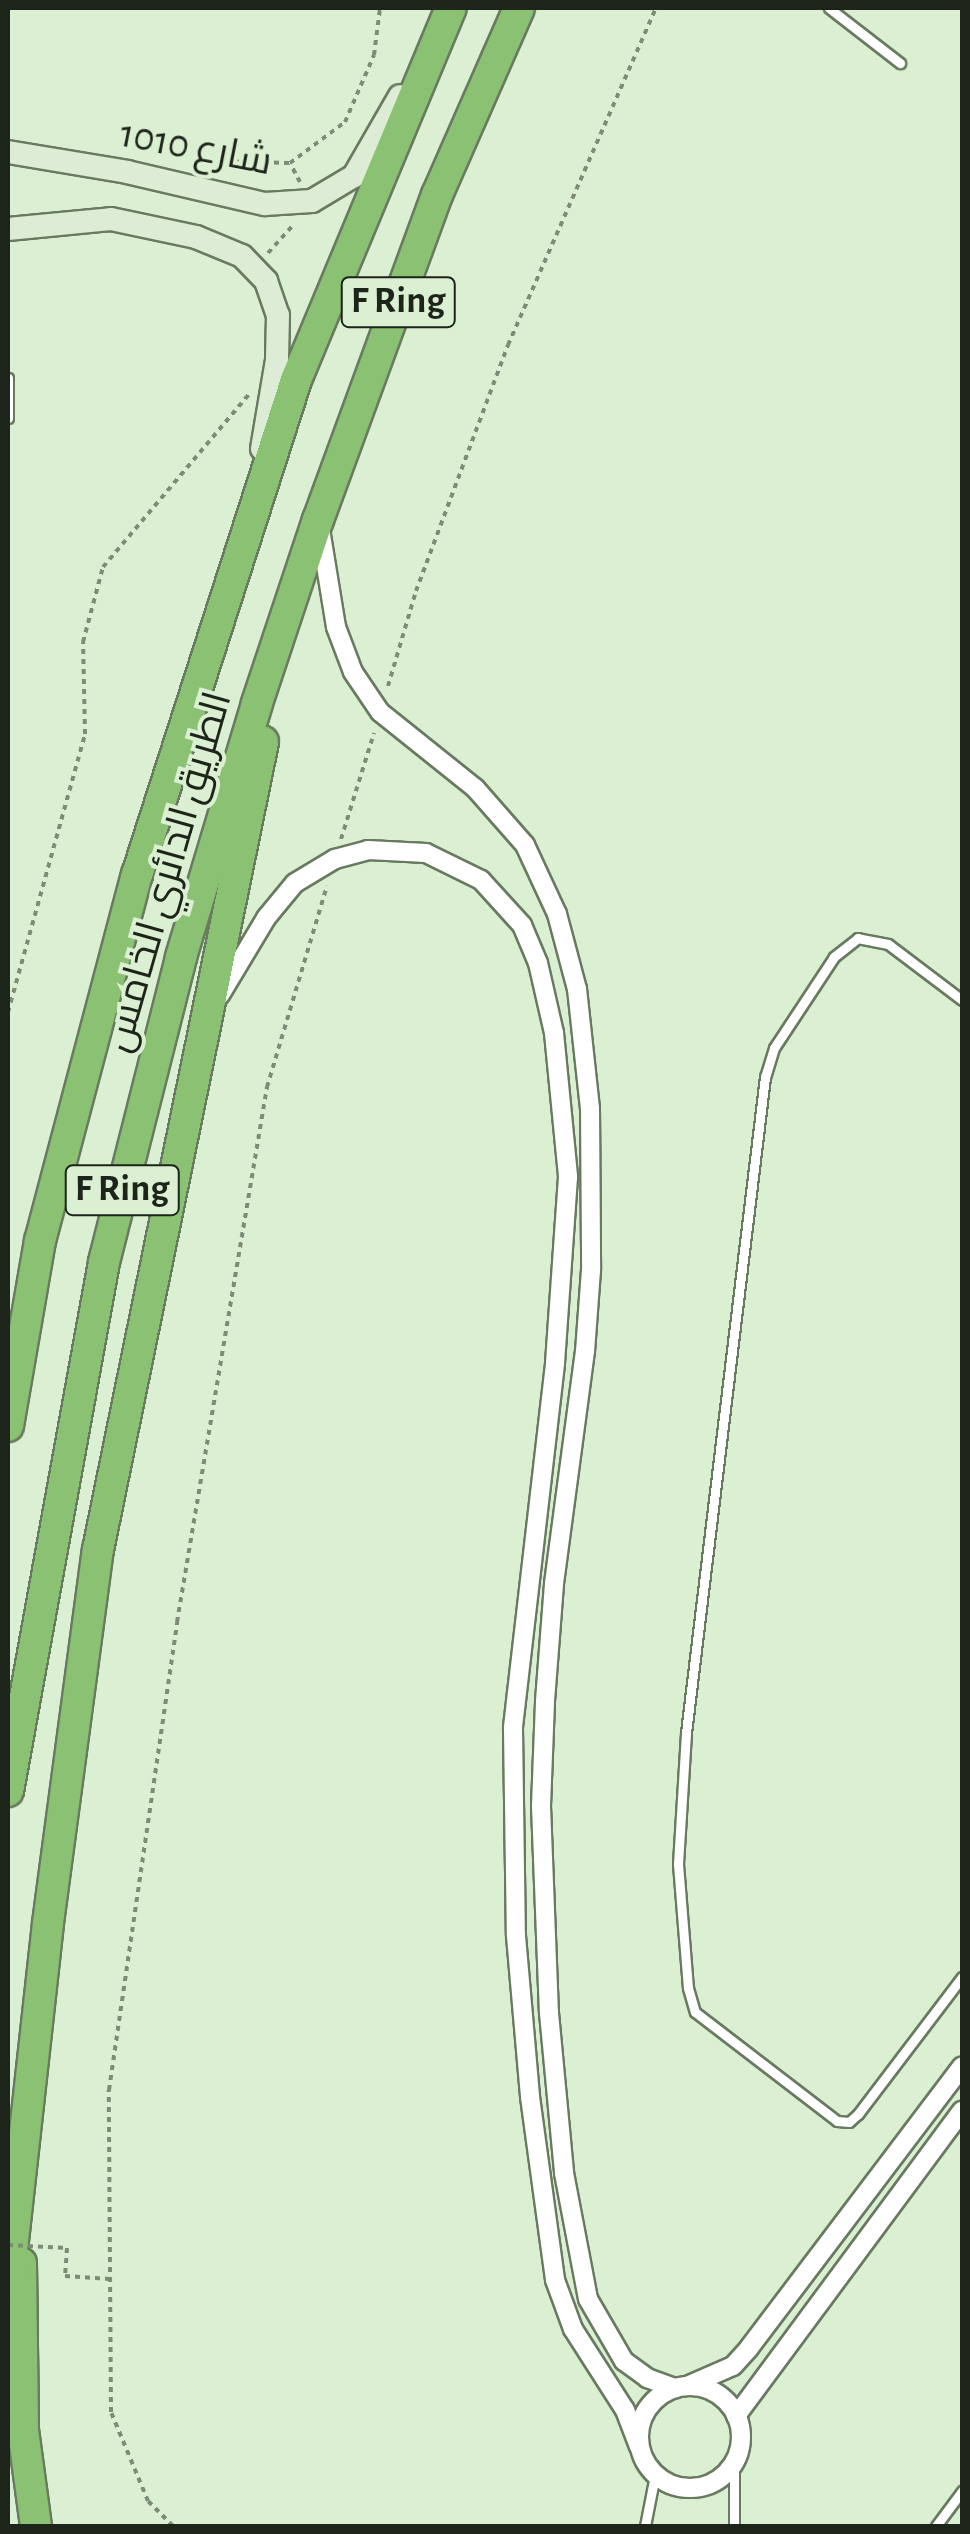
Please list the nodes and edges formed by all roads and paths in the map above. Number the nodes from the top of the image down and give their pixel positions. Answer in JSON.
{"nodes":[{"id":1,"x":380,"y":8,"type":"edge"},
{"id":2,"x":448,"y":8,"type":"edge"},
{"id":3,"x":520,"y":8,"type":"edge"},
{"id":4,"x":656,"y":8,"type":"edge"},
{"id":5,"x":830,"y":8,"type":"edge"},
{"id":6,"x":900,"y":64,"type":"dead end"},
{"id":7,"x":8,"y":152,"type":"edge"},
{"id":8,"x":224,"y":162,"type":"dead end"},
{"id":9,"x":290,"y":163,"type":"junction"},
{"id":10,"x":312,"y":201,"type":"junction"},
{"id":11,"x":8,"y":229,"type":"edge"},
{"id":12,"x":253,"y":270,"type":"junction"},
{"id":13,"x":8,"y":378,"type":"edge"},
{"id":14,"x":255,"y":386,"type":"dead end"},
{"id":15,"x":8,"y":418,"type":"edge"},
{"id":16,"x":252,"y":510,"type":"junction"},
{"id":17,"x":318,"y":520,"type":"junction"},
{"id":18,"x":290,"y":602,"type":"junction"},
{"id":19,"x":380,"y":712,"type":"junction"},
{"id":20,"x":335,"y":859,"type":"junction"},
{"id":21,"x":962,"y":1000,"type":"edge"},
{"id":22,"x":212,"y":1008,"type":"junction"},
{"id":23,"x":8,"y":1012,"type":"edge"},
{"id":24,"x":582,"y":1028,"type":"junction"},
{"id":25,"x":554,"y":1033,"type":"junction"},
{"id":26,"x":40,"y":1241,"type":"junction"},
{"id":27,"x":8,"y":1329,"type":"edge"},
{"id":28,"x":8,"y":1426,"type":"edge"},
{"id":29,"x":8,"y":1791,"type":"edge"},
{"id":30,"x":962,"y":1976,"type":"edge"},
{"id":31,"x":962,"y":2066,"type":"edge"},
{"id":32,"x":962,"y":2111,"type":"edge"},
{"id":33,"x":23,"y":2160,"type":"junction"},
{"id":34,"x":8,"y":2245,"type":"edge"},
{"id":35,"x":110,"y":2279,"type":"junction"},
{"id":36,"x":8,"y":2286,"type":"edge"},
{"id":37,"x":681,"y":2387,"type":"junction"},
{"id":38,"x":736,"y":2416,"type":"junction"},
{"id":39,"x":639,"y":2446,"type":"junction"},
{"id":40,"x":734,"y":2464,"type":"junction"},
{"id":41,"x":654,"y":2475,"type":"junction"},
{"id":42,"x":962,"y":2491,"type":"edge"},
{"id":43,"x":36,"y":2526,"type":"edge"},
{"id":44,"x":174,"y":2526,"type":"edge"},
{"id":45,"x":645,"y":2526,"type":"edge"},
{"id":46,"x":734,"y":2526,"type":"edge"},
{"id":47,"x":936,"y":2526,"type":"edge"}],
"edges":[{"from":1,"to":9,"type":"path"},
{"from":2,"to":10,"type":"street","name":"شارع 1010"},
{"from":2,"to":16,"type":"highway","name":"الطريق الدائري الخامس","number":"F Ring"},
{"from":3,"to":17,"type":"highway","name":"الطريق الدائري الخامس","number":"F Ring"},
{"from":4,"to":19,"type":"path"},
{"from":5,"to":6,"type":"lane"},
{"from":7,"to":10,"type":"street","name":"شارع 1010"},
{"from":8,"to":9,"type":"path"},
{"from":9,"to":10,"type":"path"},
{"from":10,"to":12,"type":"path"},
{"from":11,"to":12,"type":"street"},
{"from":12,"to":16,"type":"street"},
{"from":13,"to":15,"type":"lane"},
{"from":14,"to":23,"type":"path"},
{"from":16,"to":26,"type":"highway","name":"الطريق الدائري الخامس","number":"F Ring"},
{"from":17,"to":18,"type":"highway","name":"الطريق الدائري الخامس","number":"F Ring"},
{"from":17,"to":19,"type":"street"},
{"from":18,"to":22,"type":"highway"},
{"from":18,"to":29,"type":"highway","name":"الطريق الدائري الخامس","number":"F Ring"},
{"from":19,"to":20,"type":"path"},
{"from":19,"to":24,"type":"street"},
{"from":20,"to":22,"type":"street"},
{"from":20,"to":25,"type":"street"},
{"from":20,"to":35,"type":"path"},
{"from":21,"to":30,"type":"lane"},
{"from":22,"to":33,"type":"highway"},
{"from":24,"to":25,"type":"street"},
{"from":24,"to":37,"type":"street"},
{"from":25,"to":39,"type":"street"},
{"from":26,"to":27,"type":"highway"},
{"from":26,"to":28,"type":"highway","name":"الطريق الدائري الخامس","number":"F Ring"},
{"from":31,"to":37,"type":"street"},
{"from":32,"to":38,"type":"street"},
{"from":33,"to":36,"type":"highway"},
{"from":33,"to":43,"type":"highway"},
{"from":34,"to":35,"type":"path","bridge":true},
{"from":35,"to":44,"type":"path"},
{"from":37,"to":38,"type":"street"},
{"from":37,"to":39,"type":"street"},
{"from":38,"to":40,"type":"street"},
{"from":39,"to":41,"type":"street"},
{"from":40,"to":41,"type":"street"},
{"from":40,"to":46,"type":"lane"},
{"from":41,"to":45,"type":"lane"},
{"from":42,"to":47,"type":"lane"}]}
